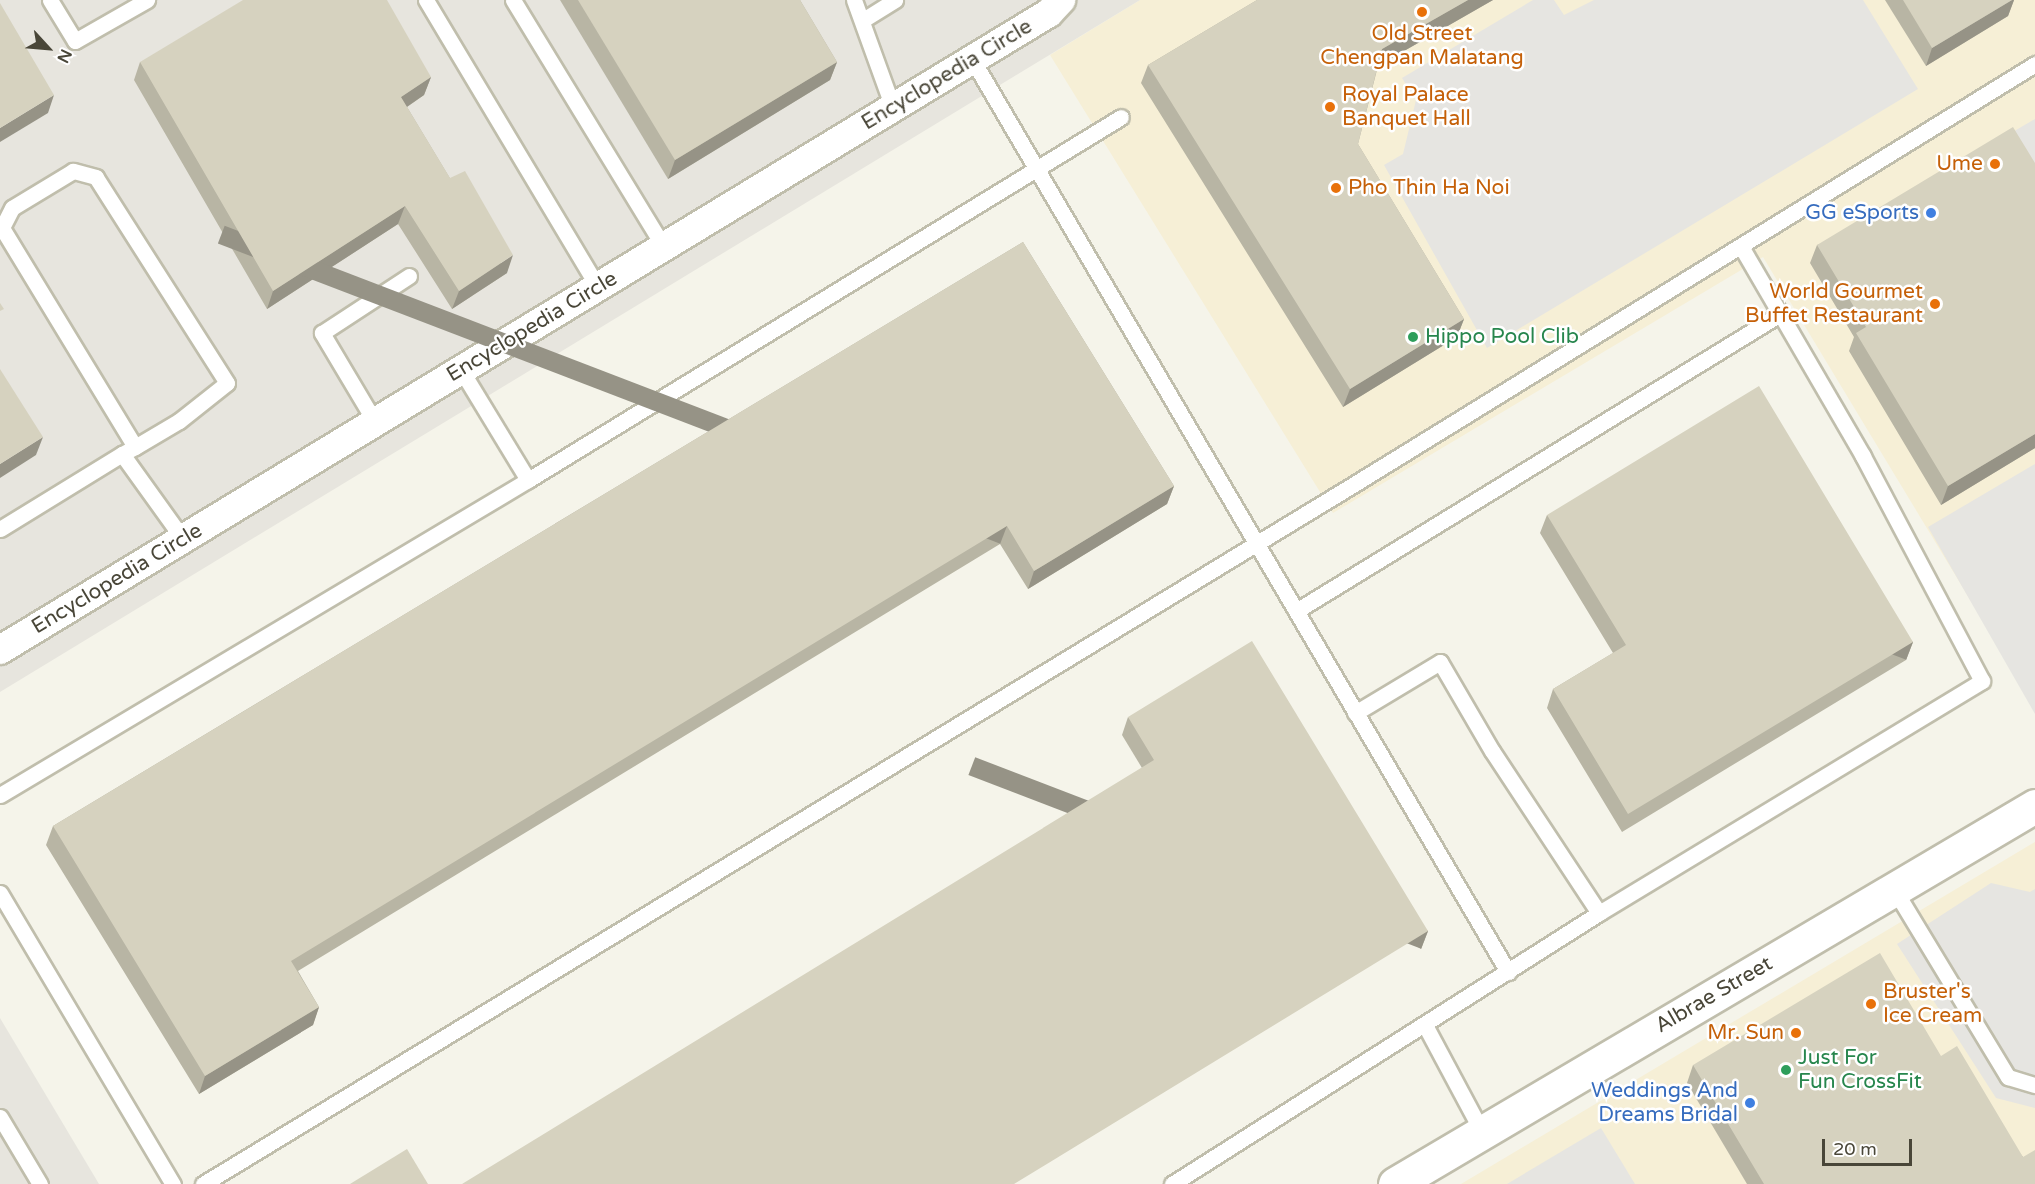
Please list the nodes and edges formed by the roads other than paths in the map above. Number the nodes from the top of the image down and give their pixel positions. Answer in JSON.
{"nodes":[{"id":1,"x":50,"y":0,"type":"edge"},
{"id":2,"x":147,"y":0,"type":"edge"},
{"id":3,"x":426,"y":0,"type":"edge"},
{"id":4,"x":513,"y":0,"type":"edge"},
{"id":5,"x":854,"y":0,"type":"edge"},
{"id":6,"x":895,"y":0,"type":"edge"},
{"id":7,"x":1061,"y":0,"type":"edge"},
{"id":8,"x":863,"y":20,"type":"junction"},
{"id":9,"x":972,"y":59,"type":"junction"},
{"id":10,"x":2035,"y":64,"type":"edge"},
{"id":11,"x":893,"y":108,"type":"junction"},
{"id":12,"x":1121,"y":117,"type":"dead end"},
{"id":13,"x":1037,"y":170,"type":"junction"},
{"id":14,"x":1741,"y":246,"type":"junction"},
{"id":15,"x":664,"y":247,"type":"junction"},
{"id":16,"x":409,"y":276,"type":"dead end"},
{"id":17,"x":598,"y":287,"type":"junction"},
{"id":18,"x":1780,"y":314,"type":"junction"},
{"id":19,"x":461,"y":370,"type":"junction"},
{"id":20,"x":375,"y":422,"type":"junction"},
{"id":21,"x":128,"y":451,"type":"junction"},
{"id":22,"x":528,"y":480,"type":"junction"},
{"id":23,"x":0,"y":529,"type":"edge"},
{"id":24,"x":183,"y":539,"type":"junction"},
{"id":25,"x":1256,"y":543,"type":"junction"},
{"id":26,"x":1296,"y":611,"type":"junction"},
{"id":27,"x":0,"y":650,"type":"edge"},
{"id":28,"x":1355,"y":713,"type":"junction"},
{"id":29,"x":0,"y":795,"type":"edge"},
{"id":30,"x":2035,"y":806,"type":"edge"},
{"id":31,"x":1894,"y":890,"type":"junction"},
{"id":32,"x":0,"y":894,"type":"edge"},
{"id":33,"x":1599,"y":914,"type":"junction"},
{"id":34,"x":1508,"y":972,"type":"junction"},
{"id":35,"x":1426,"y":1027,"type":"junction"},
{"id":36,"x":2035,"y":1085,"type":"edge"},
{"id":37,"x":0,"y":1117,"type":"edge"},
{"id":38,"x":1482,"y":1132,"type":"junction"},
{"id":39,"x":40,"y":1184,"type":"edge"},
{"id":40,"x":173,"y":1184,"type":"edge"},
{"id":41,"x":203,"y":1184,"type":"edge"},
{"id":42,"x":1172,"y":1184,"type":"edge"},
{"id":43,"x":1395,"y":1184,"type":"edge"}],
"edges":[{"from":1,"to":2,"type":"lane"},
{"from":3,"to":17,"type":"lane"},
{"from":4,"to":15,"type":"lane"},
{"from":5,"to":8,"type":"lane"},
{"from":6,"to":8,"type":"lane"},
{"from":7,"to":9,"type":"street","name":"Encyclopedia Circle"},
{"from":8,"to":11,"type":"lane"},
{"from":9,"to":11,"type":"street","name":"Encyclopedia Circle"},
{"from":9,"to":13,"type":"lane"},
{"from":10,"to":14,"type":"lane"},
{"from":11,"to":15,"type":"street","name":"Encyclopedia Circle"},
{"from":12,"to":13,"type":"lane"},
{"from":13,"to":22,"type":"lane"},
{"from":13,"to":25,"type":"lane"},
{"from":14,"to":18,"type":"lane"},
{"from":14,"to":25,"type":"lane"},
{"from":15,"to":17,"type":"street","name":"Encyclopedia Circle"},
{"from":16,"to":20,"type":"lane"},
{"from":17,"to":19,"type":"street","name":"Encyclopedia Circle"},
{"from":18,"to":26,"type":"lane"},
{"from":18,"to":33,"type":"lane"},
{"from":19,"to":20,"type":"street","name":"Encyclopedia Circle"},
{"from":19,"to":22,"type":"lane"},
{"from":20,"to":24,"type":"street","name":"Encyclopedia Circle"},
{"from":21,"to":21,"type":"lane"},
{"from":21,"to":23,"type":"lane"},
{"from":21,"to":24,"type":"lane"},
{"from":22,"to":29,"type":"lane"},
{"from":24,"to":27,"type":"street","name":"Encyclopedia Circle"},
{"from":25,"to":26,"type":"lane"},
{"from":25,"to":41,"type":"lane"},
{"from":26,"to":28,"type":"lane"},
{"from":28,"to":33,"type":"lane"},
{"from":28,"to":34,"type":"lane"},
{"from":30,"to":31,"type":"street","name":"Albrae Street"},
{"from":31,"to":36,"type":"lane"},
{"from":31,"to":38,"type":"street","name":"Albrae Street"},
{"from":32,"to":40,"type":"lane"},
{"from":33,"to":34,"type":"lane"},
{"from":34,"to":35,"type":"lane"},
{"from":35,"to":38,"type":"lane"},
{"from":35,"to":42,"type":"lane"},
{"from":37,"to":39,"type":"lane"},
{"from":38,"to":43,"type":"street","name":"Albrae Street"}]}
